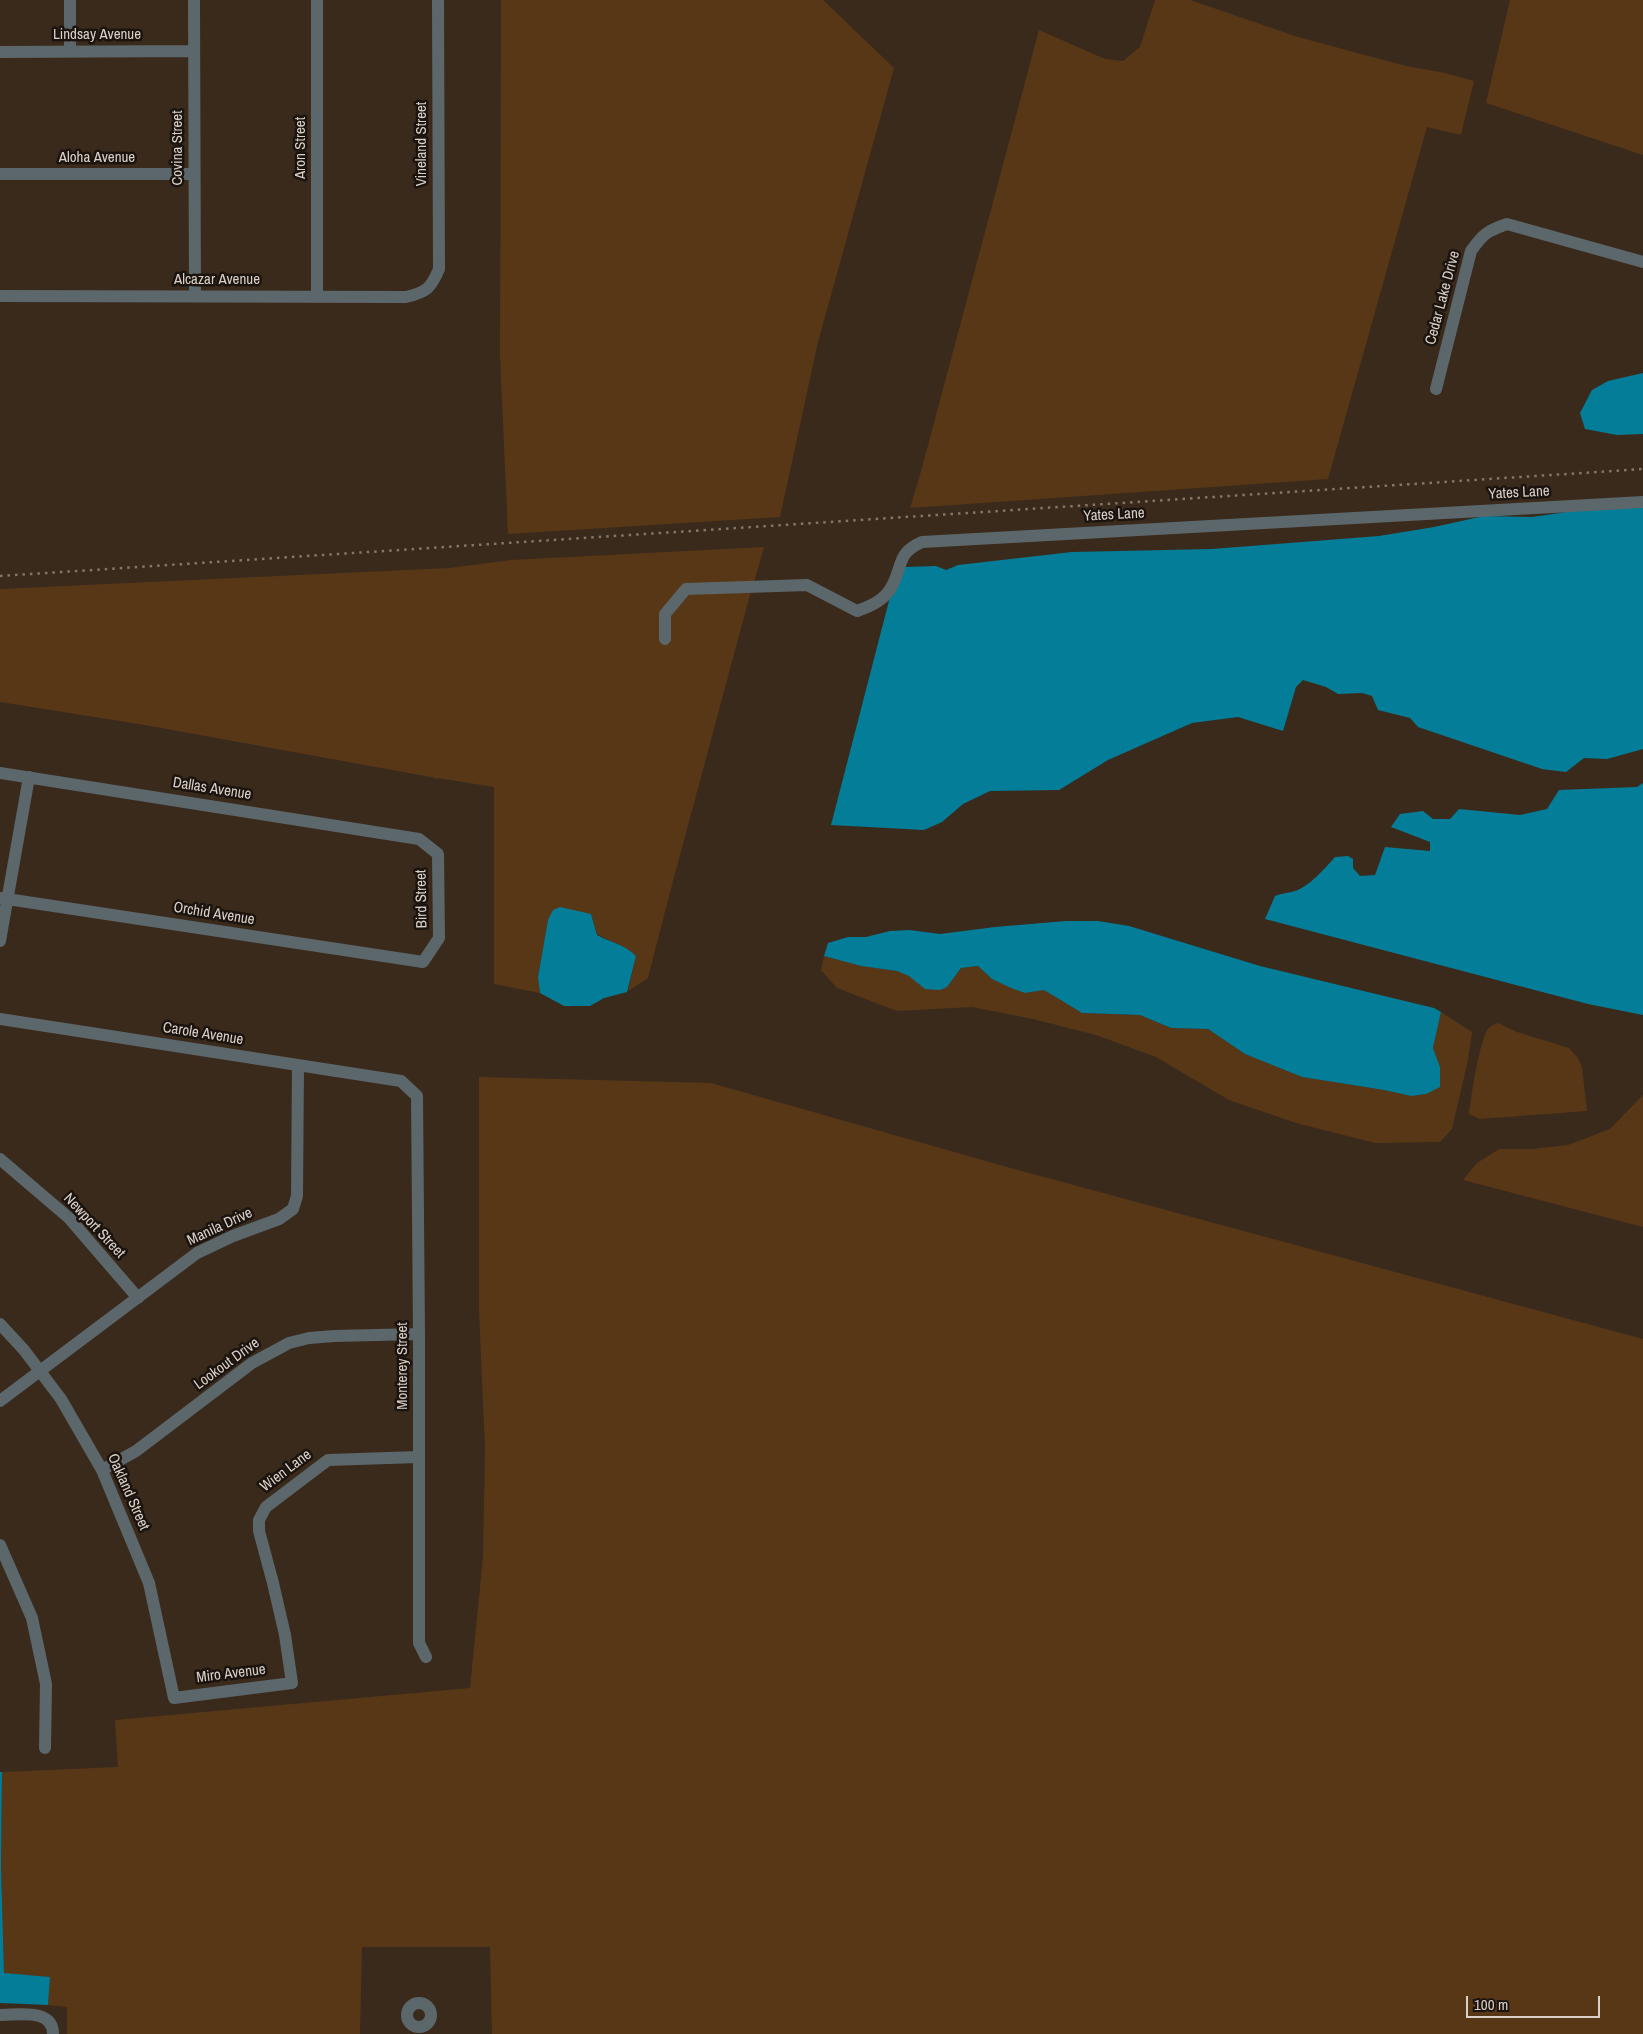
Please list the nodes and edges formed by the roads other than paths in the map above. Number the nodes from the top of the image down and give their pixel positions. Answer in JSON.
{"nodes":[{"id":1,"x":70,"y":0,"type":"edge"},
{"id":2,"x":194,"y":0,"type":"edge"},
{"id":3,"x":317,"y":0,"type":"edge"},
{"id":4,"x":438,"y":0,"type":"edge"},
{"id":5,"x":70,"y":51,"type":"junction"},
{"id":6,"x":194,"y":51,"type":"junction"},
{"id":7,"x":0,"y":52,"type":"edge"},
{"id":8,"x":0,"y":174,"type":"edge"},
{"id":9,"x":194,"y":174,"type":"junction"},
{"id":10,"x":1643,"y":262,"type":"edge"},
{"id":11,"x":432,"y":285,"type":"joint"},
{"id":12,"x":0,"y":296,"type":"edge"},
{"id":13,"x":195,"y":296,"type":"junction"},
{"id":14,"x":317,"y":296,"type":"junction"},
{"id":15,"x":1436,"y":389,"type":"dead end"},
{"id":16,"x":1643,"y":502,"type":"edge"},
{"id":17,"x":665,"y":639,"type":"dead end"},
{"id":18,"x":0,"y":772,"type":"edge"},
{"id":19,"x":29,"y":777,"type":"junction"},
{"id":20,"x":419,"y":838,"type":"joint"},
{"id":21,"x":4,"y":899,"type":"edge"},
{"id":22,"x":0,"y":941,"type":"edge"},
{"id":23,"x":423,"y":962,"type":"joint"},
{"id":24,"x":0,"y":1019,"type":"edge"},
{"id":25,"x":298,"y":1065,"type":"junction"},
{"id":26,"x":401,"y":1081,"type":"joint"},
{"id":27,"x":0,"y":1159,"type":"edge"},
{"id":28,"x":138,"y":1298,"type":"junction"},
{"id":29,"x":0,"y":1324,"type":"edge"},
{"id":30,"x":419,"y":1334,"type":"junction"},
{"id":31,"x":39,"y":1372,"type":"junction"},
{"id":32,"x":0,"y":1401,"type":"edge"},
{"id":33,"x":418,"y":1457,"type":"junction"},
{"id":34,"x":102,"y":1470,"type":"junction"},
{"id":35,"x":0,"y":1545,"type":"edge"},
{"id":36,"x":426,"y":1657,"type":"dead end"},
{"id":37,"x":292,"y":1683,"type":"joint"},
{"id":38,"x":174,"y":1698,"type":"joint"},
{"id":39,"x":45,"y":1748,"type":"dead end"},
{"id":40,"x":0,"y":2015,"type":"edge"},
{"id":41,"x":53,"y":2031,"type":"edge"}],
"edges":[{"from":1,"to":5,"type":"street"},
{"from":2,"to":6,"type":"street","name":"Covina Street"},
{"from":3,"to":14,"type":"street","name":"Aron Street"},
{"from":4,"to":11,"type":"street","name":"Vineland Street"},
{"from":5,"to":6,"type":"street","name":"Lindsay Avenue"},
{"from":5,"to":7,"type":"street","name":"Lindsay Avenue"},
{"from":6,"to":9,"type":"street","name":"Covina Street"},
{"from":8,"to":9,"type":"street","name":"Aloha Avenue"},
{"from":9,"to":13,"type":"street","name":"Covina Street"},
{"from":10,"to":15,"type":"street","name":"Cedar Lake Drive"},
{"from":11,"to":14,"type":"street","name":"Alcazar Avenue"},
{"from":12,"to":13,"type":"street","name":"Alcazar Avenue"},
{"from":13,"to":14,"type":"street","name":"Alcazar Avenue"},
{"from":16,"to":17,"type":"street","name":"Yates Lane"},
{"from":18,"to":19,"type":"street","name":"Dallas Avenue"},
{"from":19,"to":20,"type":"street","name":"Dallas Avenue"},
{"from":19,"to":21,"type":"street"},
{"from":20,"to":23,"type":"street","name":"Bird Street"},
{"from":21,"to":22,"type":"street"},
{"from":21,"to":23,"type":"street","name":"Orchid Avenue"},
{"from":24,"to":25,"type":"street","name":"Carole Avenue"},
{"from":25,"to":26,"type":"street","name":"Carole Avenue"},
{"from":25,"to":28,"type":"street","name":"Manila Drive"},
{"from":26,"to":30,"type":"street","name":"Monterey Street"},
{"from":27,"to":28,"type":"street","name":"Newport Street"},
{"from":28,"to":31,"type":"street","name":"Manila Drive"},
{"from":29,"to":31,"type":"street","name":"Oakland Street"},
{"from":30,"to":33,"type":"street","name":"Monterey Street"},
{"from":30,"to":34,"type":"street","name":"Lookout Drive"},
{"from":31,"to":32,"type":"street","name":"Manila Drive"},
{"from":31,"to":34,"type":"street","name":"Oakland Street"},
{"from":33,"to":36,"type":"street","name":"Monterey Street"},
{"from":33,"to":37,"type":"street","name":"Wien Lane"},
{"from":34,"to":38,"type":"street","name":"Oakland Street"},
{"from":35,"to":39,"type":"street"},
{"from":37,"to":38,"type":"street","name":"Miro Avenue"},
{"from":40,"to":41,"type":"street"}]}
